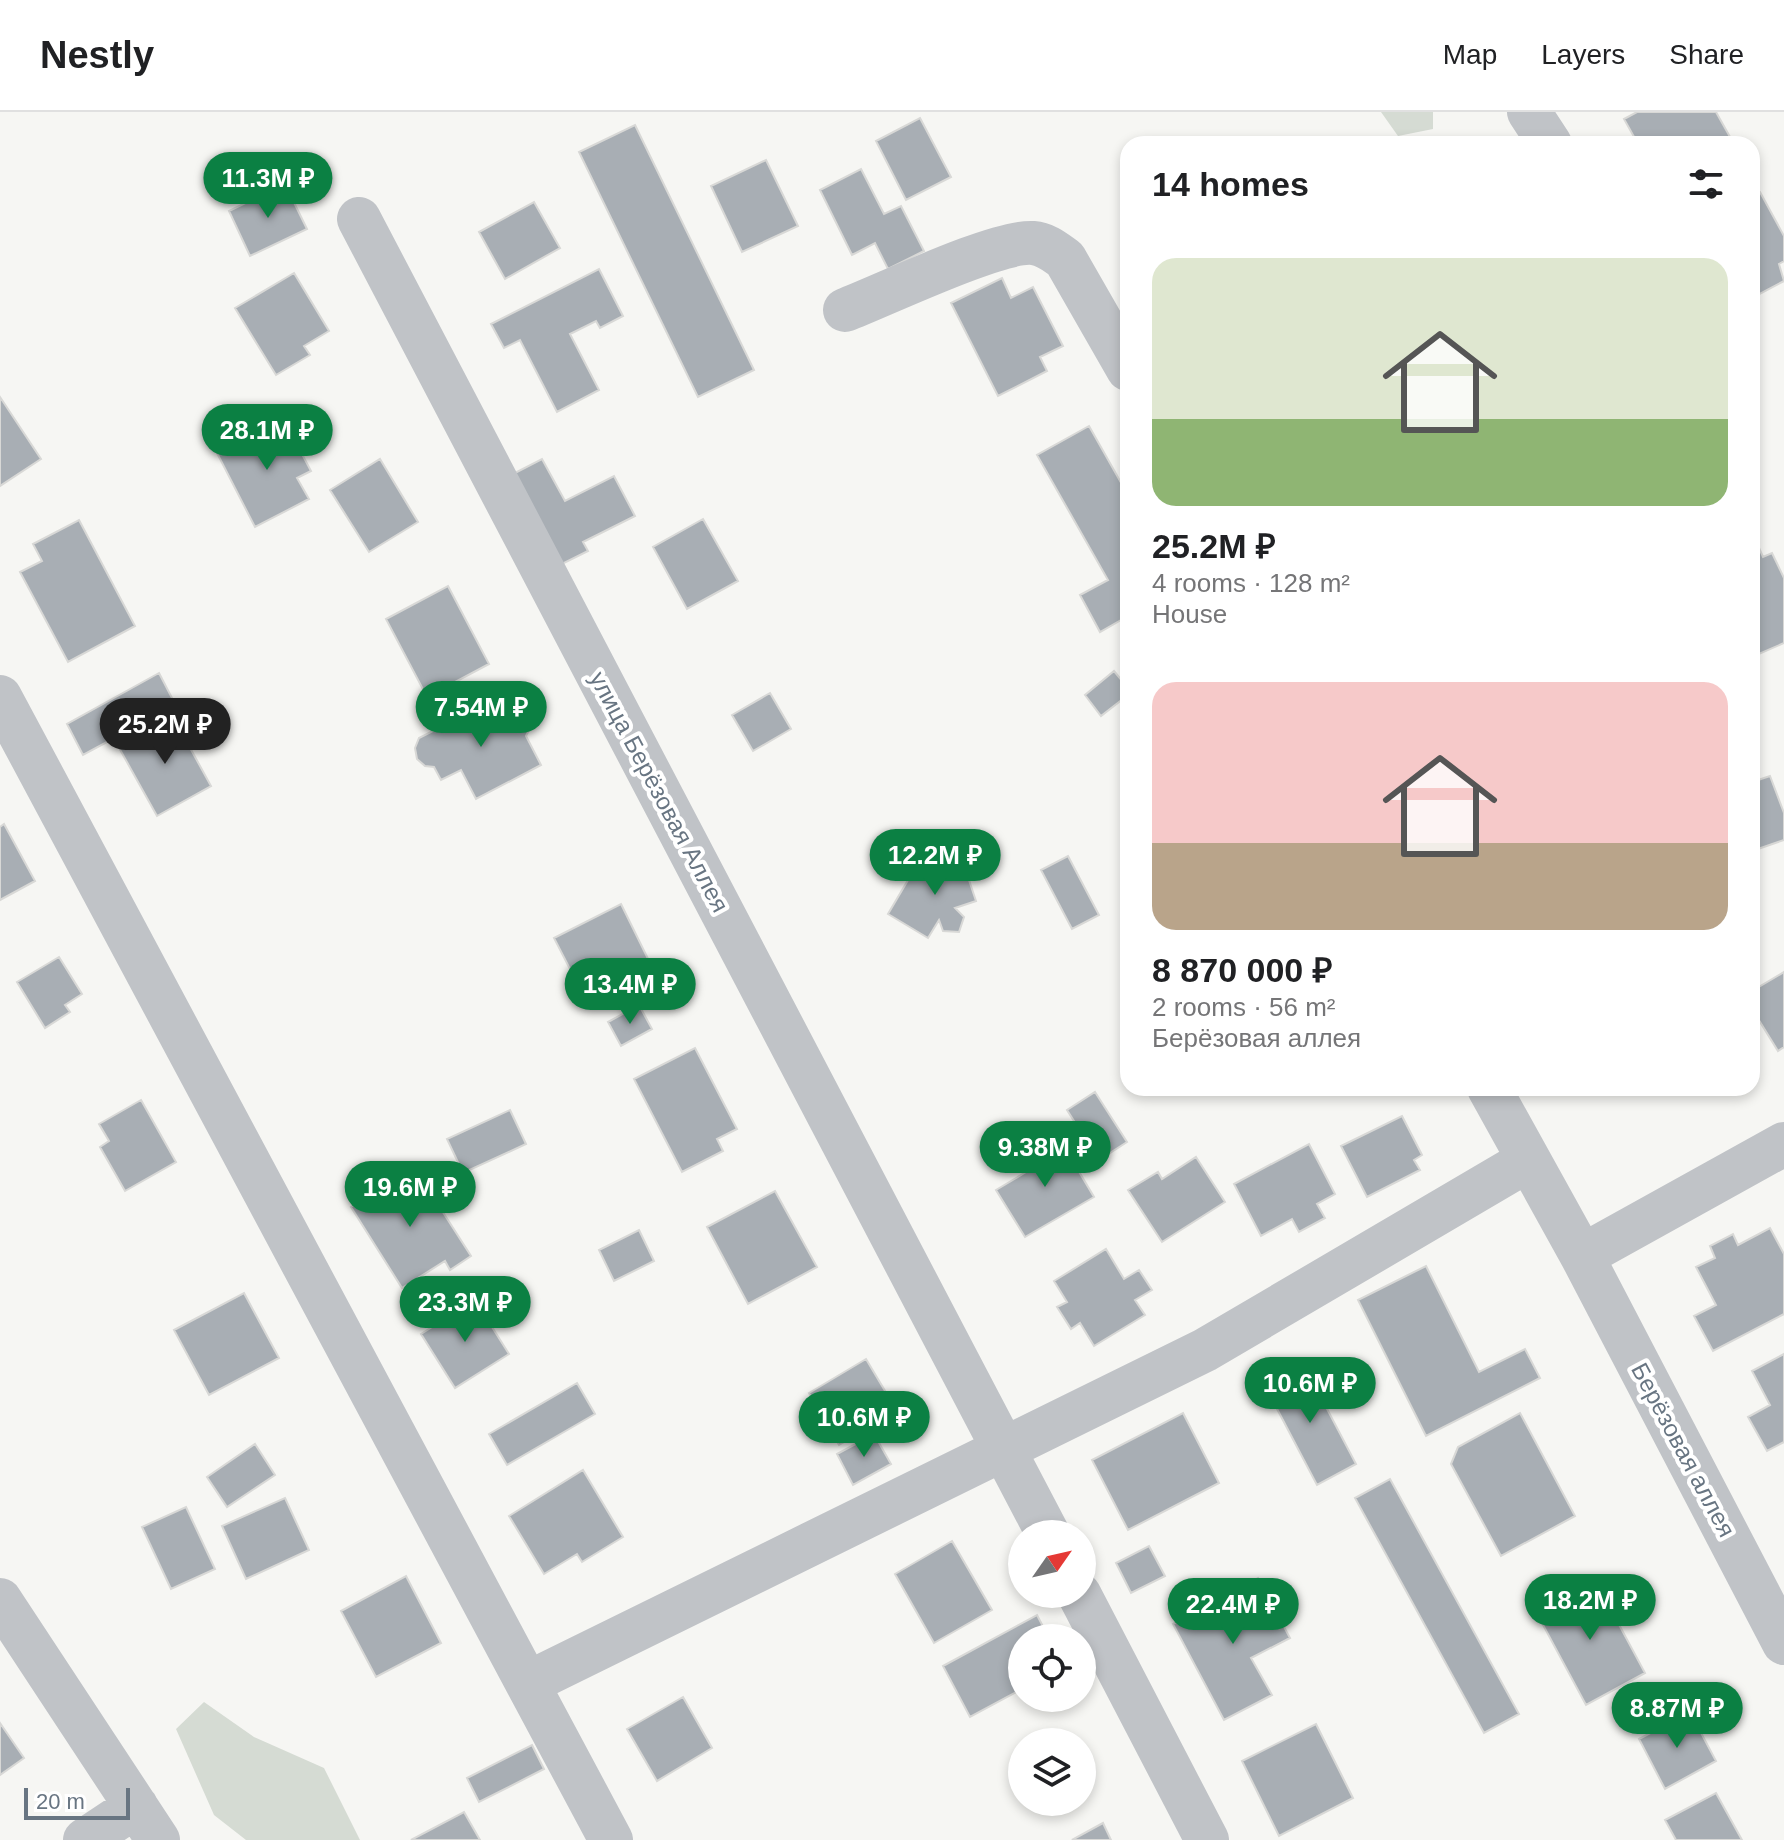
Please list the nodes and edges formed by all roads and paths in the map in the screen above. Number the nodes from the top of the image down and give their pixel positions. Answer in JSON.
{"nodes":[{"id":1,"x":1529,"y":112,"type":"edge"},
{"id":2,"x":1545,"y":136,"type":"edge"},
{"id":3,"x":359,"y":219,"type":"dead end"},
{"id":4,"x":845,"y":310,"type":"dead end"},
{"id":5,"x":1120,"y":355,"type":"edge"},
{"id":6,"x":0,"y":697,"type":"edge"},
{"id":7,"x":1493,"y":1096,"type":"edge"},
{"id":8,"x":1784,"y":1144,"type":"edge"},
{"id":9,"x":1527,"y":1161,"type":"junction"},
{"id":10,"x":1582,"y":1256,"type":"junction"},
{"id":11,"x":1004,"y":1450,"type":"junction"},
{"id":12,"x":1041,"y":1520,"type":"edge"},
{"id":13,"x":0,"y":1600,"type":"edge"},
{"id":14,"x":1086,"y":1608,"type":"edge"},
{"id":15,"x":1784,"y":1643,"type":"edge"},
{"id":16,"x":528,"y":1683,"type":"junction"},
{"id":17,"x":147,"y":1823,"type":"edge"},
{"id":18,"x":85,"y":1840,"type":"edge"},
{"id":19,"x":611,"y":1840,"type":"edge"},
{"id":20,"x":1207,"y":1840,"type":"edge"}],
"edges":[{"from":1,"to":2,"type":"street"},
{"from":3,"to":11,"type":"street","name":"улица Берёзовая Аллея"},
{"from":4,"to":5,"type":"street"},
{"from":6,"to":16,"type":"street"},
{"from":7,"to":9,"type":"street","name":"Берёзовая аллея"},
{"from":8,"to":10,"type":"street"},
{"from":9,"to":10,"type":"street","name":"Берёзовая аллея"},
{"from":9,"to":11,"type":"street"},
{"from":10,"to":15,"type":"street","name":"Берёзовая аллея"},
{"from":11,"to":12,"type":"street","name":"улица Берёзовая Аллея"},
{"from":11,"to":16,"type":"street"},
{"from":13,"to":17,"type":"street"},
{"from":14,"to":20,"type":"street"},
{"from":16,"to":19,"type":"street"},
{"from":17,"to":18,"type":"street"}]}
